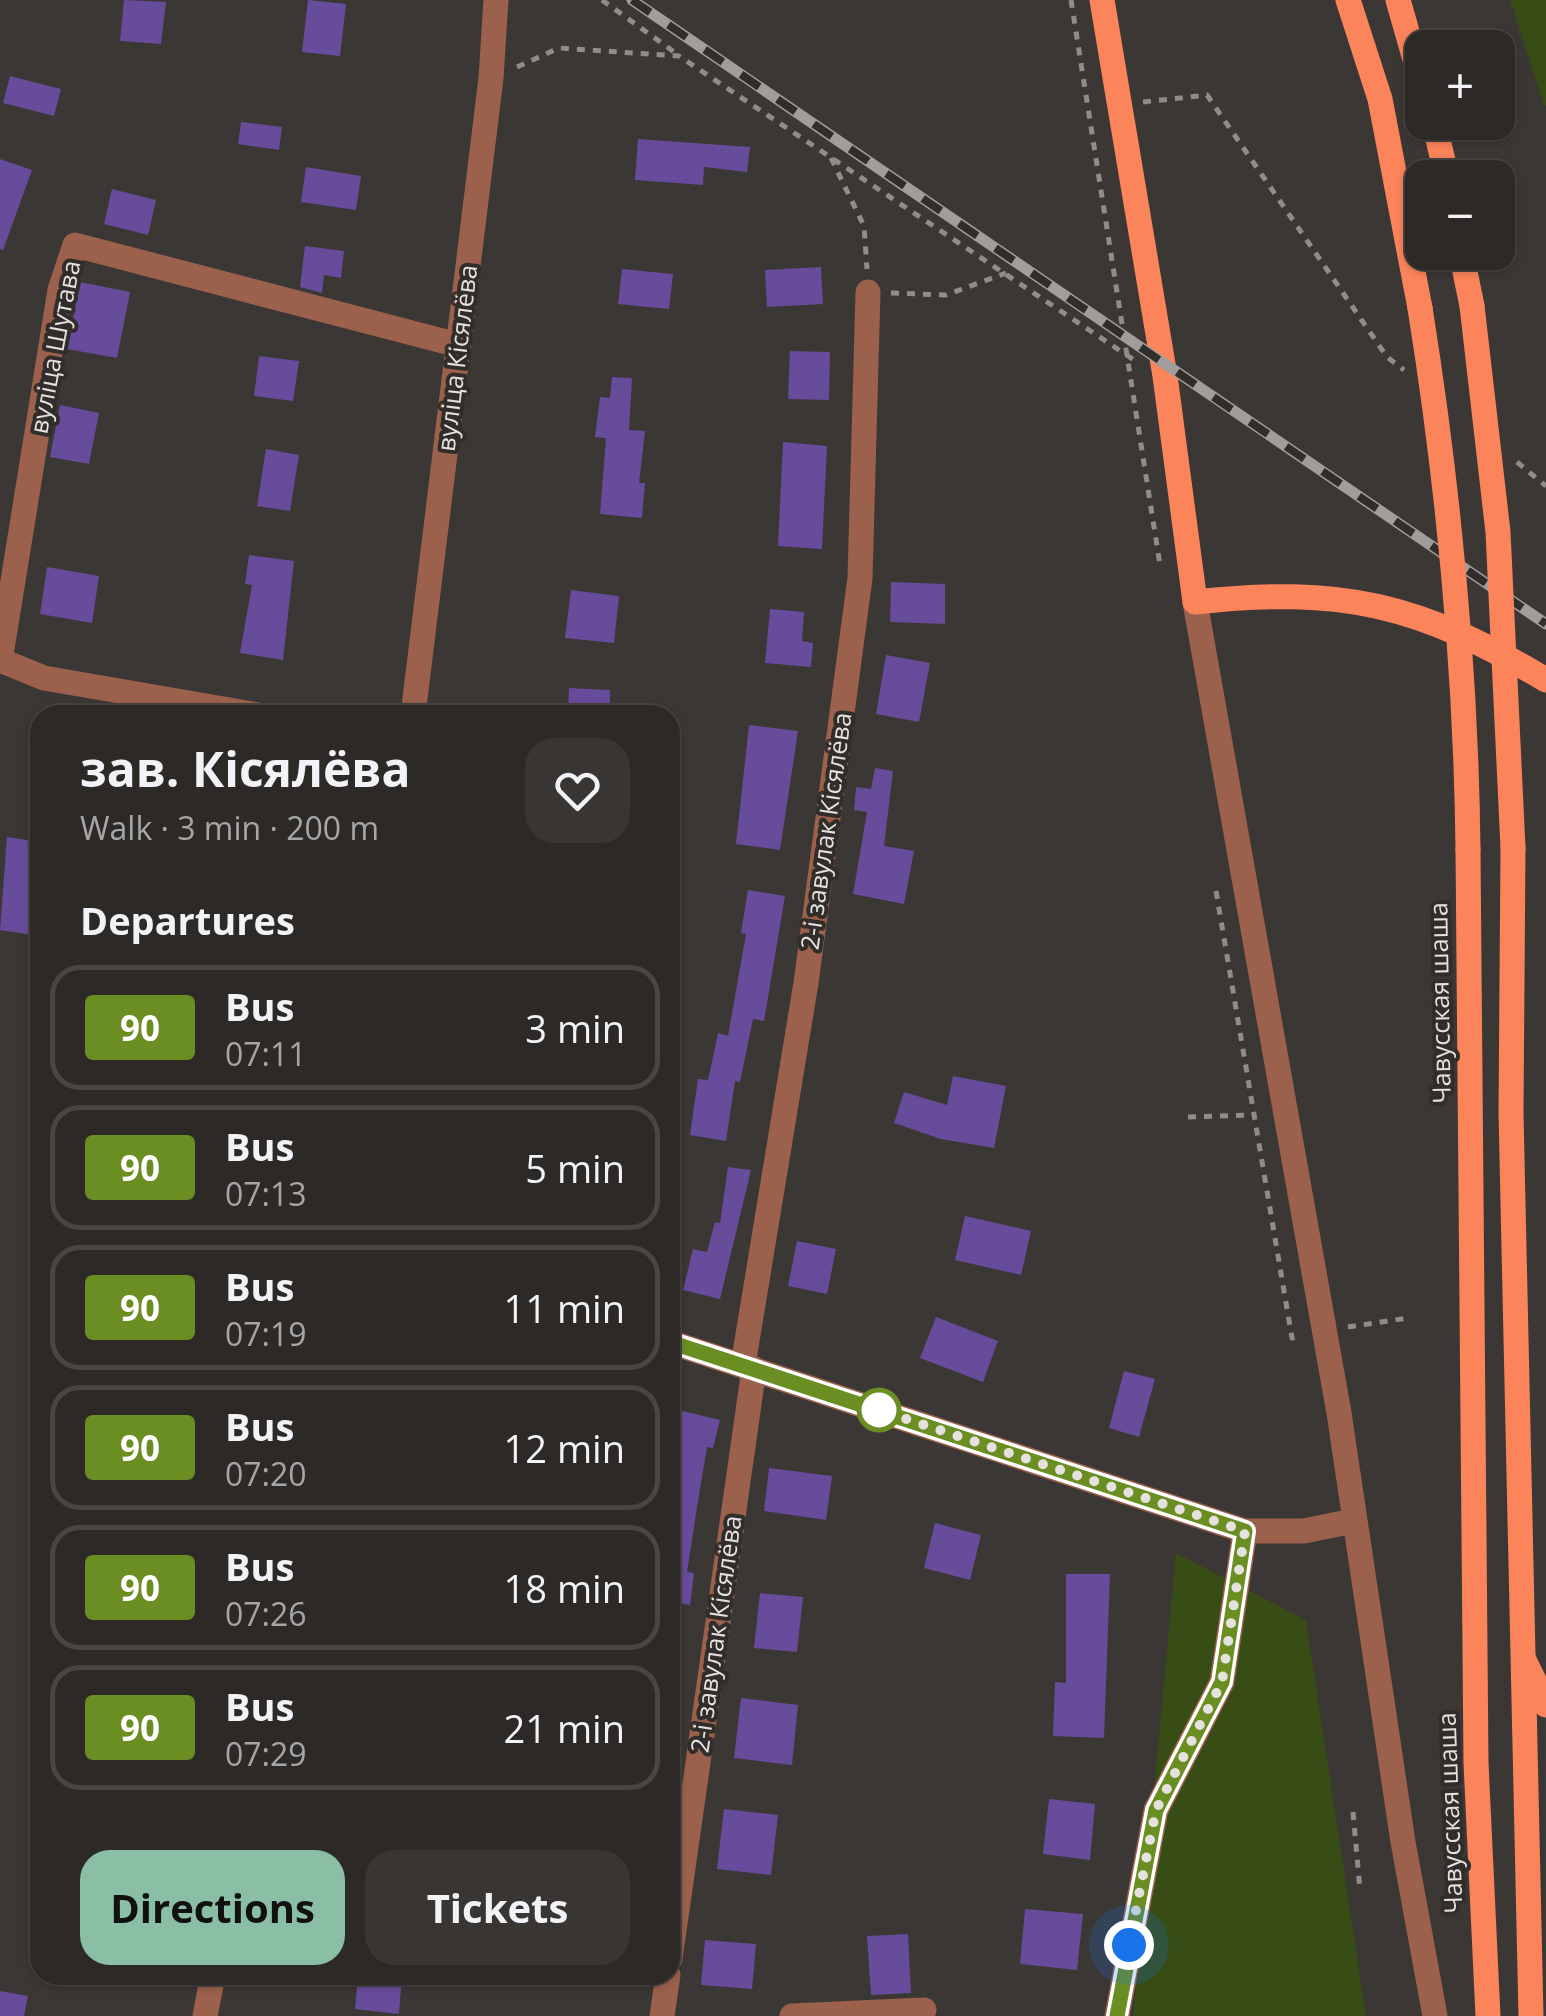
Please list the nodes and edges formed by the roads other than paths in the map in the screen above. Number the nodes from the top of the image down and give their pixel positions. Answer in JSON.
{"nodes":[{"id":1,"x":496,"y":0,"type":"edge"},
{"id":2,"x":1102,"y":0,"type":"edge"},
{"id":3,"x":1348,"y":0,"type":"edge"},
{"id":4,"x":1398,"y":0,"type":"edge"},
{"id":5,"x":1407,"y":30,"type":"edge"},
{"id":6,"x":1465,"y":270,"type":"edge"},
{"id":7,"x":868,"y":292,"type":"road end"},
{"id":8,"x":458,"y":345,"type":"junction"},
{"id":9,"x":1195,"y":602,"type":"junction"},
{"id":10,"x":0,"y":661,"type":"edge"},
{"id":11,"x":1546,"y":680,"type":"edge"},
{"id":12,"x":200,"y":705,"type":"edge"},
{"id":13,"x":414,"y":705,"type":"edge"},
{"id":14,"x":680,"y":1345,"type":"edge"},
{"id":15,"x":748,"y":1367,"type":"junction"},
{"id":16,"x":1353,"y":1521,"type":"junction"},
{"id":17,"x":1245,"y":1531,"type":"junction"},
{"id":18,"x":1520,"y":1654,"type":"junction"},
{"id":19,"x":1546,"y":1705,"type":"edge"},
{"id":20,"x":680,"y":1883,"type":"edge"},
{"id":21,"x":1546,"y":1886,"type":"edge"},
{"id":22,"x":1530,"y":1914,"type":"junction"},
{"id":23,"x":211,"y":1985,"type":"edge"},
{"id":24,"x":667,"y":1985,"type":"edge"},
{"id":25,"x":924,"y":2010,"type":"dead end"},
{"id":26,"x":206,"y":2016,"type":"edge"},
{"id":27,"x":662,"y":2016,"type":"edge"},
{"id":28,"x":792,"y":2016,"type":"edge"},
{"id":29,"x":1117,"y":2016,"type":"edge"},
{"id":30,"x":1434,"y":2016,"type":"edge"},
{"id":31,"x":1488,"y":2016,"type":"edge"},
{"id":32,"x":1530,"y":2016,"type":"edge"}],
"edges":[{"from":1,"to":8,"type":"street","name":"вуліца Кісялёва"},
{"from":2,"to":9,"type":"main road"},
{"from":3,"to":31,"type":"main road","name":"Чавусская шаша","bridge":true},
{"from":4,"to":5,"type":"main road"},
{"from":6,"to":18,"type":"main road","bridge":true},
{"from":7,"to":15,"type":"street","name":"2-і завулак Кісялёва"},
{"from":8,"to":10,"type":"street","name":"вуліца Шутава"},
{"from":8,"to":13,"type":"street","name":"вуліца Кісялёва"},
{"from":9,"to":11,"type":"main road"},
{"from":9,"to":16,"type":"street"},
{"from":10,"to":12,"type":"street"},
{"from":14,"to":15,"type":"street"},
{"from":15,"to":17,"type":"street"},
{"from":15,"to":20,"type":"street","name":"2-і завулак Кісялёва"},
{"from":16,"to":17,"type":"street"},
{"from":16,"to":30,"type":"street"},
{"from":17,"to":29,"type":"street"},
{"from":18,"to":19,"type":"main road"},
{"from":18,"to":22,"type":"main road"},
{"from":21,"to":22,"type":"main road"},
{"from":22,"to":32,"type":"main road"},
{"from":23,"to":26,"type":"street"},
{"from":24,"to":27,"type":"street"},
{"from":25,"to":28,"type":"street"}]}
